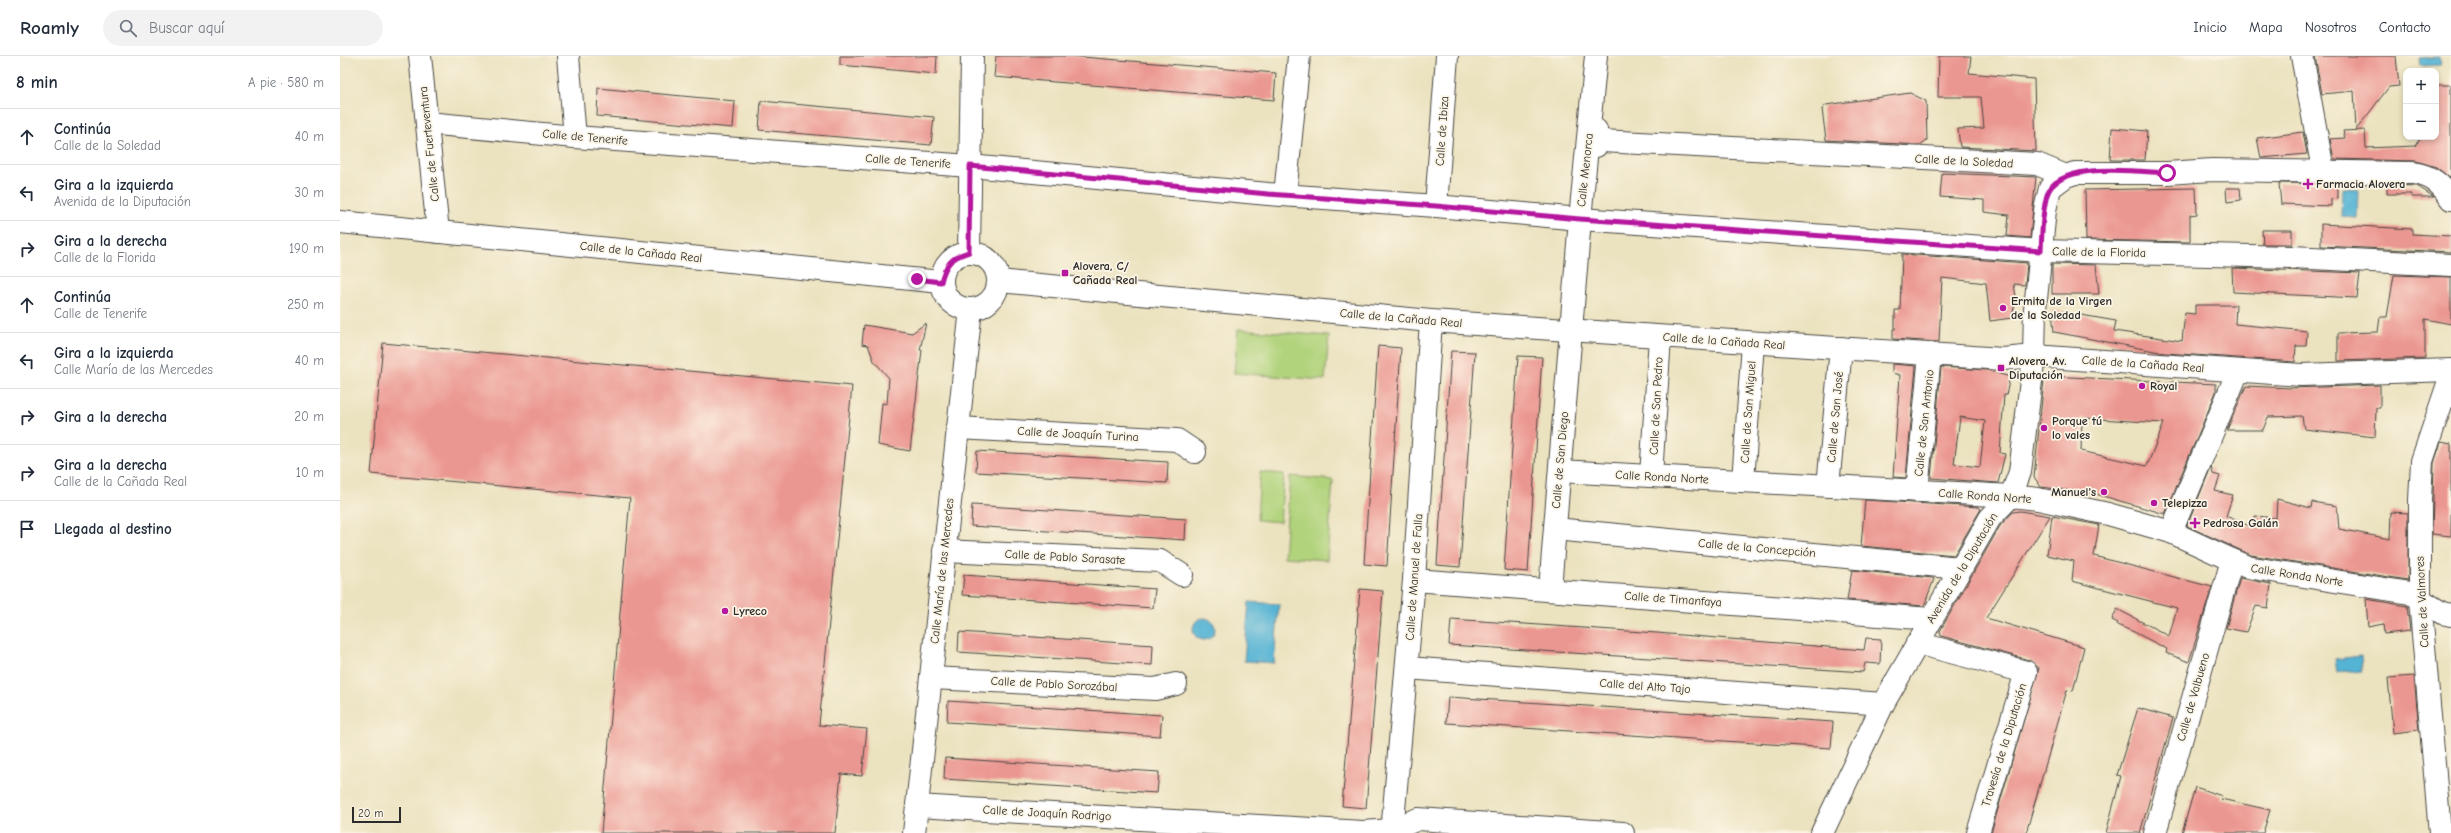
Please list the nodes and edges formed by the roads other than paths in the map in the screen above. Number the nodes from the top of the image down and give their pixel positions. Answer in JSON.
{"nodes":[{"id":1,"x":420,"y":56,"type":"edge"},
{"id":2,"x":568,"y":56,"type":"edge"},
{"id":3,"x":972,"y":56,"type":"edge"},
{"id":4,"x":1299,"y":56,"type":"edge"},
{"id":5,"x":1447,"y":56,"type":"edge"},
{"id":6,"x":1596,"y":56,"type":"edge"},
{"id":7,"x":2302,"y":56,"type":"edge"},
{"id":8,"x":427,"y":123,"type":"junction"},
{"id":9,"x":575,"y":137,"type":"junction"},
{"id":10,"x":1592,"y":141,"type":"junction"},
{"id":11,"x":970,"y":166,"type":"junction"},
{"id":12,"x":2323,"y":170,"type":"junction"},
{"id":13,"x":2066,"y":176,"type":"junction"},
{"id":14,"x":2448,"y":184,"type":"edge"},
{"id":15,"x":1285,"y":195,"type":"junction"},
{"id":16,"x":1436,"y":206,"type":"junction"},
{"id":17,"x":1580,"y":219,"type":"junction"},
{"id":18,"x":340,"y":222,"type":"edge"},
{"id":19,"x":438,"y":232,"type":"junction"},
{"id":20,"x":2041,"y":251,"type":"junction"},
{"id":21,"x":969,"y":252,"type":"junction"},
{"id":22,"x":2451,"y":265,"type":"edge"},
{"id":23,"x":998,"y":281,"type":"junction"},
{"id":24,"x":941,"y":282,"type":"junction"},
{"id":25,"x":971,"y":309,"type":"junction"},
{"id":26,"x":1431,"y":321,"type":"junction"},
{"id":27,"x":1570,"y":331,"type":"junction"},
{"id":28,"x":1660,"y":337,"type":"junction"},
{"id":29,"x":1753,"y":343,"type":"junction"},
{"id":30,"x":1841,"y":348,"type":"junction"},
{"id":31,"x":1930,"y":354,"type":"junction"},
{"id":32,"x":2034,"y":356,"type":"junction"},
{"id":33,"x":2451,"y":370,"type":"edge"},
{"id":34,"x":2238,"y":371,"type":"junction"},
{"id":35,"x":2451,"y":376,"type":"edge"},
{"id":36,"x":958,"y":428,"type":"junction"},
{"id":37,"x":1195,"y":452,"type":"dead end"},
{"id":38,"x":1560,"y":471,"type":"junction"},
{"id":39,"x":1651,"y":476,"type":"junction"},
{"id":40,"x":1743,"y":481,"type":"junction"},
{"id":41,"x":1828,"y":486,"type":"junction"},
{"id":42,"x":1917,"y":491,"type":"junction"},
{"id":43,"x":2011,"y":496,"type":"junction"},
{"id":44,"x":1555,"y":529,"type":"junction"},
{"id":45,"x":2171,"y":532,"type":"junction"},
{"id":46,"x":944,"y":551,"type":"junction"},
{"id":47,"x":2232,"y":560,"type":"junction"},
{"id":48,"x":1960,"y":568,"type":"junction"},
{"id":49,"x":1182,"y":575,"type":"dead end"},
{"id":50,"x":1414,"y":580,"type":"junction"},
{"id":51,"x":1550,"y":589,"type":"junction"},
{"id":52,"x":2420,"y":599,"type":"junction"},
{"id":53,"x":2451,"y":615,"type":"edge"},
{"id":54,"x":1931,"y":619,"type":"junction"},
{"id":55,"x":1917,"y":643,"type":"junction"},
{"id":56,"x":1407,"y":668,"type":"junction"},
{"id":57,"x":931,"y":678,"type":"junction"},
{"id":58,"x":1176,"y":684,"type":"dead end"},
{"id":59,"x":1883,"y":704,"type":"junction"},
{"id":60,"x":917,"y":806,"type":"junction"},
{"id":61,"x":1392,"y":831,"type":"edge"},
{"id":62,"x":914,"y":833,"type":"edge"},
{"id":63,"x":1623,"y":833,"type":"edge"},
{"id":64,"x":1822,"y":833,"type":"edge"},
{"id":65,"x":1978,"y":833,"type":"edge"},
{"id":66,"x":2155,"y":833,"type":"edge"},
{"id":67,"x":2440,"y":833,"type":"edge"}],
"edges":[{"from":1,"to":8,"type":"street","name":"Calle de Fuerteventura"},
{"from":2,"to":9,"type":"street"},
{"from":3,"to":11,"type":"street"},
{"from":4,"to":15,"type":"street"},
{"from":5,"to":16,"type":"street","name":"Calle de Ibiza"},
{"from":6,"to":10,"type":"street","name":"Calle Menorca"},
{"from":7,"to":12,"type":"street"},
{"from":8,"to":9,"type":"street","name":"Calle de Tenerife"},
{"from":8,"to":19,"type":"street","name":"Calle de Fuerteventura"},
{"from":9,"to":11,"type":"street","name":"Calle de Tenerife"},
{"from":10,"to":13,"type":"street","name":"Calle de la Soledad"},
{"from":10,"to":17,"type":"street","name":"Calle Menorca"},
{"from":11,"to":15,"type":"street","name":"Calle de Tenerife"},
{"from":11,"to":21,"type":"street"},
{"from":12,"to":13,"type":"street"},
{"from":12,"to":14,"type":"street"},
{"from":13,"to":20,"type":"street","name":"Avenida de la Diputación"},
{"from":15,"to":16,"type":"street","name":"Calle de Tenerife"},
{"from":16,"to":17,"type":"street","name":"Calle de Tenerife"},
{"from":17,"to":20,"type":"street","name":"Calle de la Florida"},
{"from":17,"to":27,"type":"street","name":"Calle Menorca"},
{"from":18,"to":19,"type":"street","name":"Calle de la Cañada Real"},
{"from":19,"to":24,"type":"street","name":"Calle de la Cañada Real"},
{"from":20,"to":22,"type":"street","name":"Calle de la Florida"},
{"from":20,"to":32,"type":"street","name":"Avenida de la Diputación"},
{"from":21,"to":23,"type":"street"},
{"from":21,"to":24,"type":"street"},
{"from":23,"to":25,"type":"street"},
{"from":23,"to":26,"type":"street","name":"Calle de la Cañada Real"},
{"from":24,"to":25,"type":"street"},
{"from":25,"to":36,"type":"street","name":"Calle María de las Mercedes"},
{"from":26,"to":27,"type":"street","name":"Calle de la Cañada Real"},
{"from":26,"to":50,"type":"street","name":"Calle de Manuel de Falla"},
{"from":27,"to":28,"type":"street","name":"Calle de la Cañada Real"},
{"from":27,"to":38,"type":"street","name":"Calle de San Diego"},
{"from":28,"to":29,"type":"street","name":"Calle de la Cañada Real"},
{"from":28,"to":39,"type":"street","name":"Calle de San Pedro"},
{"from":29,"to":30,"type":"street","name":"Calle de la Cañada Real"},
{"from":29,"to":40,"type":"street","name":"Calle de San Miguel"},
{"from":30,"to":31,"type":"street","name":"Calle de la Cañada Real"},
{"from":30,"to":41,"type":"street","name":"Calle de San José"},
{"from":31,"to":32,"type":"street","name":"Calle de la Cañada Real"},
{"from":31,"to":42,"type":"street","name":"Calle de San Antonio"},
{"from":32,"to":34,"type":"street","name":"Calle de la Cañada Real"},
{"from":32,"to":43,"type":"street","name":"Avenida de la Diputación"},
{"from":33,"to":34,"type":"street","name":"Calle de la Cañada Real"},
{"from":34,"to":45,"type":"street"},
{"from":35,"to":52,"type":"street","name":"Calle de Valmores"},
{"from":36,"to":37,"type":"street","name":"Calle de Joaquín Turina"},
{"from":36,"to":46,"type":"street","name":"Calle María de las Mercedes"},
{"from":38,"to":39,"type":"street","name":"Calle Ronda Norte"},
{"from":38,"to":44,"type":"street","name":"Calle de San Diego"},
{"from":39,"to":40,"type":"street","name":"Calle Ronda Norte"},
{"from":40,"to":41,"type":"street","name":"Calle Ronda Norte"},
{"from":41,"to":42,"type":"street","name":"Calle Ronda Norte"},
{"from":42,"to":43,"type":"street","name":"Calle Ronda Norte"},
{"from":43,"to":45,"type":"street","name":"Calle Ronda Norte"},
{"from":43,"to":48,"type":"street","name":"Avenida de la Diputación"},
{"from":44,"to":48,"type":"street","name":"Calle de la Concepción"},
{"from":44,"to":51,"type":"street","name":"Calle de San Diego"},
{"from":45,"to":47,"type":"street","name":"Calle Ronda Norte"},
{"from":46,"to":49,"type":"street","name":"Calle de Pablo Sarasate"},
{"from":46,"to":57,"type":"street","name":"Calle María de las Mercedes"},
{"from":47,"to":52,"type":"street","name":"Calle Ronda Norte"},
{"from":47,"to":66,"type":"street","name":"Calle de Valbueno"},
{"from":48,"to":54,"type":"street","name":"Avenida de la Diputación"},
{"from":50,"to":51,"type":"street","name":"Calle de Timanfaya"},
{"from":50,"to":56,"type":"street","name":"Calle de Manuel de Falla"},
{"from":51,"to":54,"type":"street","name":"Calle de Timanfaya"},
{"from":52,"to":53,"type":"street","name":"Calle Ronda Norte"},
{"from":52,"to":67,"type":"street","name":"Calle de Valmores"},
{"from":54,"to":55,"type":"street","name":"Avenida de la Diputación"},
{"from":55,"to":59,"type":"street","name":"Avenida de la Diputación"},
{"from":55,"to":65,"type":"street","name":"Travesía de la Diputación"},
{"from":56,"to":59,"type":"street","name":"Calle del Alto Tajo"},
{"from":56,"to":61,"type":"street","name":"Calle de Manuel de Falla"},
{"from":57,"to":58,"type":"street","name":"Calle de Pablo Sorozábal"},
{"from":57,"to":60,"type":"street","name":"Calle María de las Mercedes"},
{"from":59,"to":64,"type":"street","name":"Avenida de la Diputación"},
{"from":60,"to":61,"type":"street","name":"Calle de Joaquín Rodrigo"},
{"from":60,"to":62,"type":"street","name":"Calle María de las Mercedes"},
{"from":61,"to":63,"type":"street","name":"Calle de Joaquín Rodrigo"}]}
